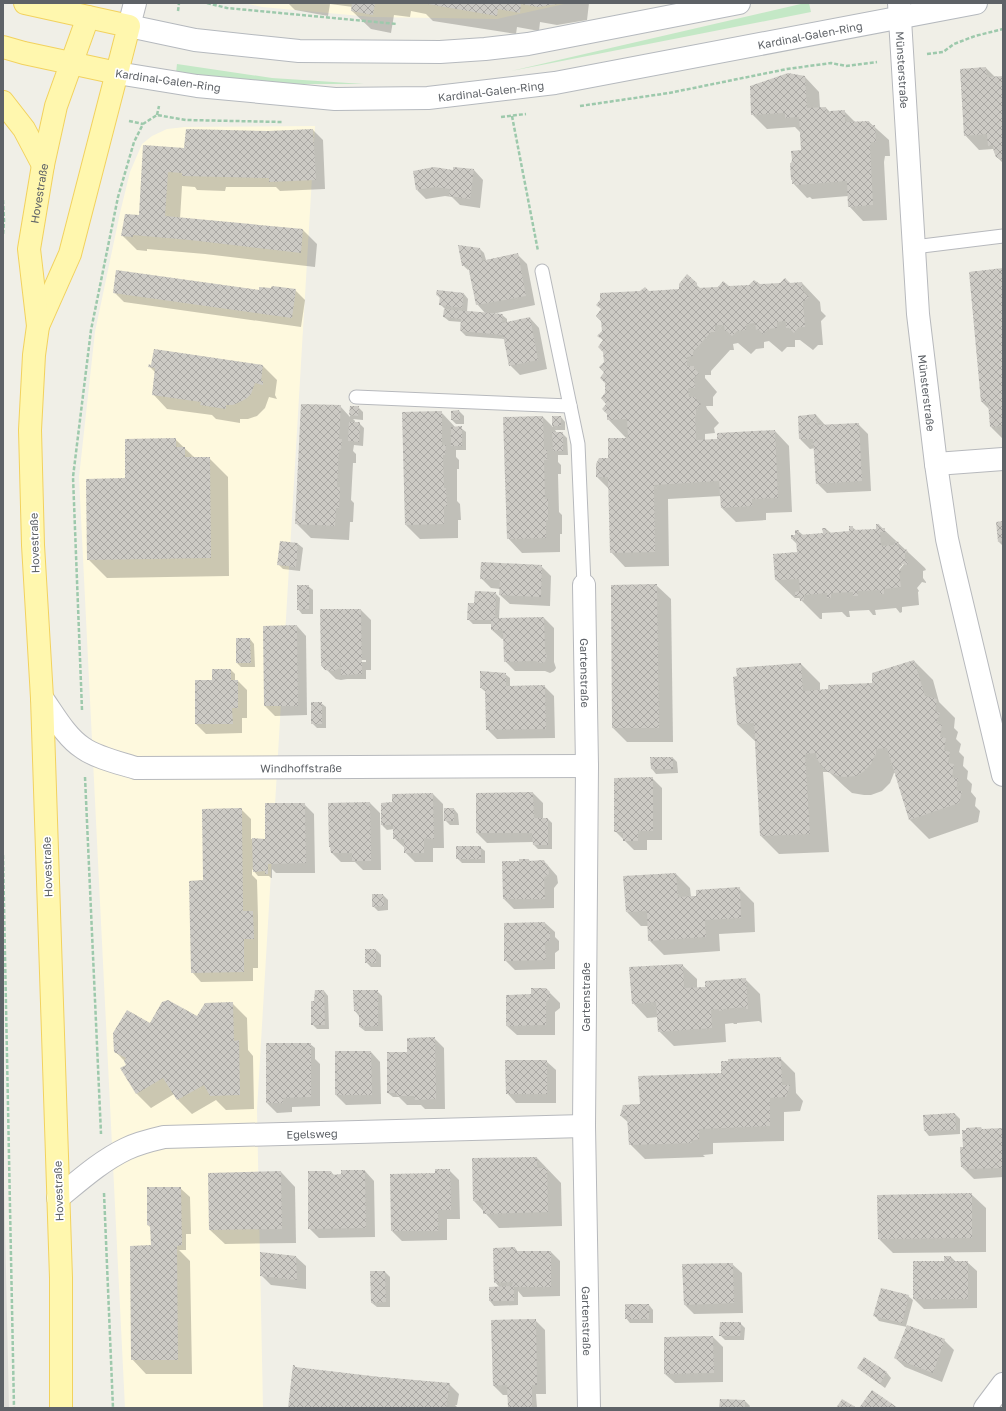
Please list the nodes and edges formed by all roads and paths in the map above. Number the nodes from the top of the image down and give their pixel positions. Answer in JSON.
{"nodes":[{"id":1,"x":25,"y":3,"type":"edge"},
{"id":2,"x":135,"y":3,"type":"edge"},
{"id":3,"x":207,"y":3,"type":"edge"},
{"id":4,"x":740,"y":3,"type":"edge"},
{"id":5,"x":976,"y":3,"type":"edge"},
{"id":6,"x":90,"y":10,"type":"edge"},
{"id":7,"x":900,"y":10,"type":"edge"},
{"id":8,"x":401,"y":25,"type":"dead end"},
{"id":9,"x":129,"y":26,"type":"junction"},
{"id":10,"x":1003,"y":29,"type":"edge"},
{"id":11,"x":3,"y":47,"type":"edge"},
{"id":12,"x":943,"y":52,"type":"dead end"},
{"id":13,"x":71,"y":63,"type":"junction"},
{"id":14,"x":846,"y":66,"type":"dead end"},
{"id":15,"x":117,"y":73,"type":"junction"},
{"id":16,"x":3,"y":102,"type":"edge"},
{"id":17,"x":575,"y":107,"type":"dead end"},
{"id":18,"x":528,"y":114,"type":"dead end"},
{"id":19,"x":512,"y":116,"type":"junction"},
{"id":20,"x":497,"y":117,"type":"dead end"},
{"id":21,"x":290,"y":122,"type":"dead end"},
{"id":22,"x":43,"y":165,"type":"junction"},
{"id":23,"x":3,"y":200,"type":"edge"},
{"id":24,"x":3,"y":235,"type":"edge"},
{"id":25,"x":1003,"y":236,"type":"edge"},
{"id":26,"x":914,"y":247,"type":"junction"},
{"id":27,"x":542,"y":271,"type":"joint"},
{"id":28,"x":38,"y":326,"type":"junction"},
{"id":29,"x":356,"y":396,"type":"dead end"},
{"id":30,"x":570,"y":406,"type":"junction"},
{"id":31,"x":1003,"y":459,"type":"edge"},
{"id":32,"x":936,"y":464,"type":"junction"},
{"id":33,"x":584,"y":585,"type":"joint"},
{"id":34,"x":42,"y":698,"type":"junction"},
{"id":35,"x":82,"y":710,"type":"dead end"},
{"id":36,"x":84,"y":749,"type":"junction"},
{"id":37,"x":587,"y":766,"type":"junction"},
{"id":38,"x":1003,"y":775,"type":"edge"},
{"id":39,"x":3,"y":855,"type":"edge"},
{"id":40,"x":584,"y":1126,"type":"junction"},
{"id":41,"x":102,"y":1162,"type":"junction"},
{"id":42,"x":58,"y":1198,"type":"junction"},
{"id":43,"x":1003,"y":1384,"type":"edge"},
{"id":44,"x":14,"y":1408,"type":"edge"},
{"id":45,"x":61,"y":1408,"type":"edge"},
{"id":46,"x":114,"y":1408,"type":"edge"},
{"id":47,"x":588,"y":1408,"type":"edge"},
{"id":48,"x":985,"y":1408,"type":"edge"}],
"edges":[{"from":1,"to":6,"type":"main road"},
{"from":2,"to":9,"type":"street"},
{"from":3,"to":8,"type":"path"},
{"from":4,"to":9,"type":"street"},
{"from":5,"to":7,"type":"street","name":"Kardinal-Galen-Ring"},
{"from":6,"to":9,"type":"main road"},
{"from":6,"to":13,"type":"main road","name":"Hovestraße"},
{"from":7,"to":15,"type":"street","name":"Kardinal-Galen-Ring"},
{"from":7,"to":26,"type":"street","name":"Münsterstraße"},
{"from":9,"to":15,"type":"main road","name":"Hovestraße"},
{"from":10,"to":12,"type":"path"},
{"from":11,"to":13,"type":"main road","name":"Kardinal-Galen-Ring"},
{"from":13,"to":15,"type":"main road","name":"Kardinal-Galen-Ring"},
{"from":13,"to":22,"type":"main road","name":"Hovestraße"},
{"from":14,"to":17,"type":"path"},
{"from":15,"to":28,"type":"main road","name":"Hovestraße"},
{"from":16,"to":22,"type":"main road"},
{"from":18,"to":19,"type":"path"},
{"from":19,"to":20,"type":"path"},
{"from":19,"to":27,"type":"path"},
{"from":21,"to":35,"type":"path"},
{"from":22,"to":28,"type":"main road","name":"Hovestraße"},
{"from":23,"to":24,"type":"path"},
{"from":25,"to":26,"type":"lane"},
{"from":26,"to":32,"type":"street","name":"Münsterstraße"},
{"from":27,"to":30,"type":"lane"},
{"from":28,"to":34,"type":"main road","name":"Hovestraße"},
{"from":29,"to":30,"type":"lane"},
{"from":30,"to":33,"type":"lane"},
{"from":31,"to":32,"type":"street"},
{"from":32,"to":38,"type":"street","name":"Münsterstraße"},
{"from":33,"to":37,"type":"street","name":"Gartenstraße"},
{"from":34,"to":36,"type":"street","name":"Windhoffstraße"},
{"from":34,"to":42,"type":"main road","name":"Hovestraße"},
{"from":36,"to":37,"type":"street","name":"Windhoffstraße"},
{"from":36,"to":41,"type":"path"},
{"from":37,"to":40,"type":"street","name":"Gartenstraße"},
{"from":39,"to":44,"type":"path"},
{"from":40,"to":41,"type":"street","name":"Egelsweg"},
{"from":40,"to":47,"type":"street","name":"Gartenstraße"},
{"from":41,"to":42,"type":"street","name":"Egelsweg"},
{"from":41,"to":46,"type":"path"},
{"from":42,"to":45,"type":"main road","name":"Hovestraße"},
{"from":43,"to":48,"type":"street"}]}
